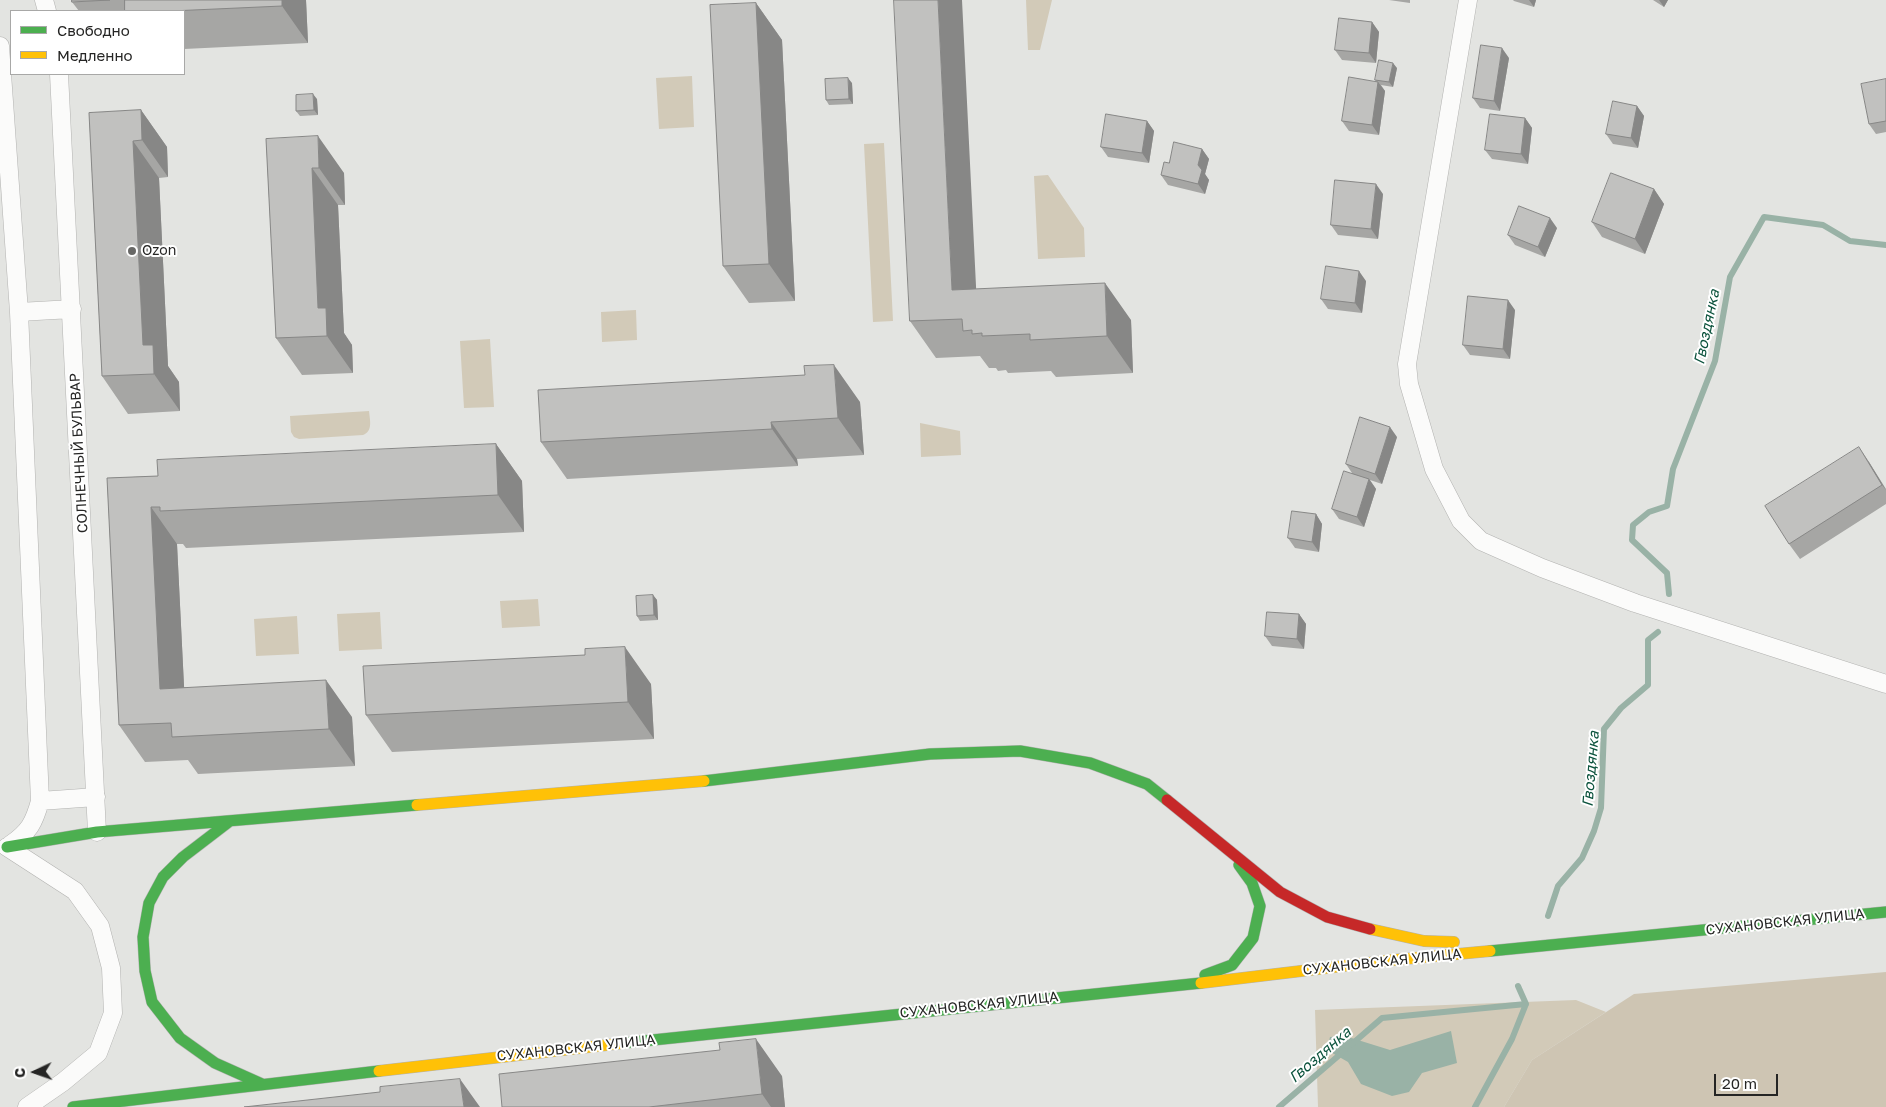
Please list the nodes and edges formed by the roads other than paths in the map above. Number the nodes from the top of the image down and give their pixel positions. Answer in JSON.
{"nodes":[{"id":1,"x":1468,"y":0,"type":"edge"},
{"id":2,"x":0,"y":46,"type":"edge"},
{"id":3,"x":59,"y":75,"type":"edge"},
{"id":4,"x":72,"y":309,"type":"junction"},
{"id":5,"x":19,"y":312,"type":"junction"},
{"id":6,"x":1886,"y":684,"type":"edge"},
{"id":7,"x":96,"y":798,"type":"junction"},
{"id":8,"x":40,"y":801,"type":"junction"},
{"id":9,"x":230,"y":821,"type":"junction"},
{"id":10,"x":97,"y":832,"type":"junction"},
{"id":11,"x":4,"y":848,"type":"edge"},
{"id":12,"x":1226,"y":848,"type":"junction"},
{"id":13,"x":1886,"y":912,"type":"edge"},
{"id":14,"x":1532,"y":947,"type":"junction"},
{"id":15,"x":1179,"y":985,"type":"junction"},
{"id":16,"x":263,"y":1084,"type":"junction"},
{"id":17,"x":27,"y":1107,"type":"edge"},
{"id":18,"x":73,"y":1107,"type":"edge"}],
"edges":[{"from":1,"to":6,"type":"street"},
{"from":2,"to":5,"type":"street"},
{"from":3,"to":4,"type":"street","name":"СОЛНЕЧНЫЙ БУЛЬВАР"},
{"from":4,"to":5,"type":"street"},
{"from":4,"to":7,"type":"street","name":"СОЛНЕЧНЫЙ БУЛЬВАР"},
{"from":5,"to":8,"type":"street"},
{"from":7,"to":8,"type":"street"},
{"from":7,"to":10,"type":"street","name":"СОЛНЕЧНЫЙ БУЛЬВАР"},
{"from":8,"to":11,"type":"street"},
{"from":9,"to":10,"type":"street"},
{"from":9,"to":12,"type":"street"},
{"from":9,"to":16,"type":"street"},
{"from":10,"to":11,"type":"street"},
{"from":11,"to":17,"type":"street"},
{"from":12,"to":14,"type":"street"},
{"from":12,"to":15,"type":"street"},
{"from":13,"to":14,"type":"street","name":"СУХАНОВСКАЯ УЛИЦА"},
{"from":14,"to":15,"type":"street","name":"СУХАНОВСКАЯ УЛИЦА"},
{"from":15,"to":16,"type":"street","name":"СУХАНОВСКАЯ УЛИЦА"},
{"from":16,"to":18,"type":"street","name":"СУХАНОВСКАЯ УЛИЦА"}]}
